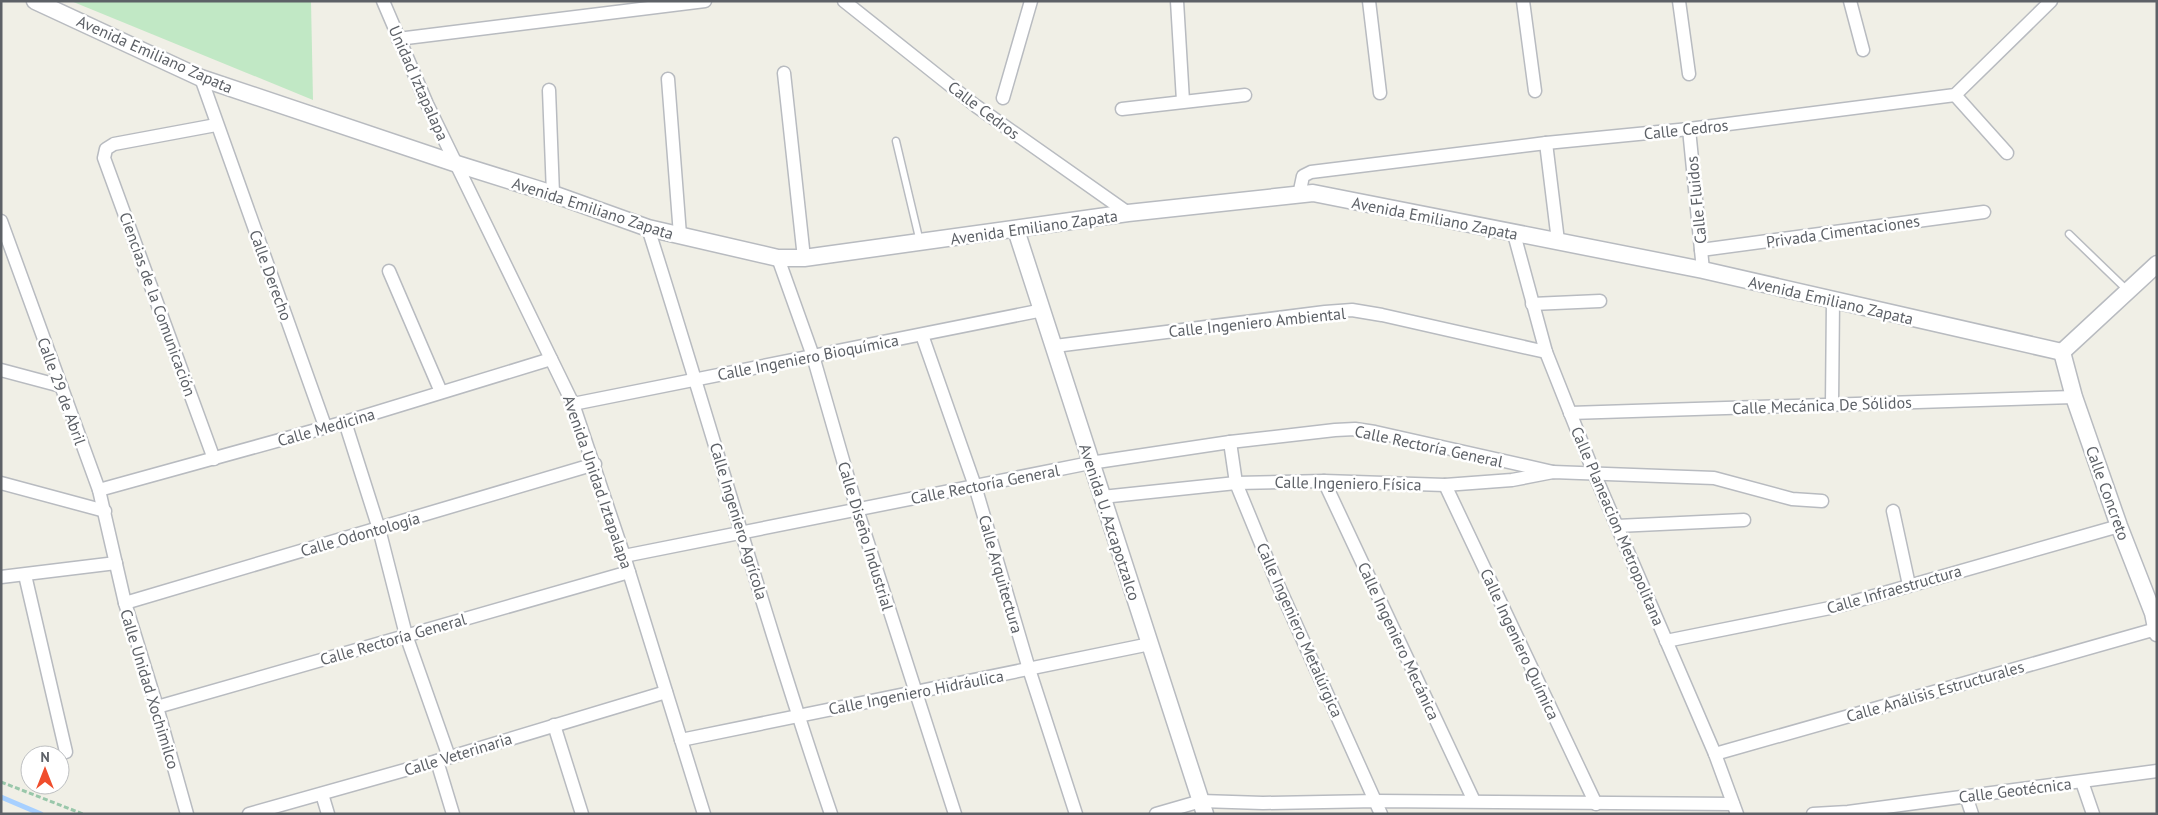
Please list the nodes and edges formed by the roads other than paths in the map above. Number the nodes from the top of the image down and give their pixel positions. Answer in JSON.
{"nodes":[{"id":1,"x":35,"y":1,"type":"edge"},
{"id":2,"x":383,"y":1,"type":"edge"},
{"id":3,"x":705,"y":1,"type":"edge"},
{"id":4,"x":844,"y":1,"type":"edge"},
{"id":5,"x":1032,"y":1,"type":"edge"},
{"id":6,"x":1177,"y":1,"type":"edge"},
{"id":7,"x":1370,"y":1,"type":"edge"},
{"id":8,"x":1523,"y":1,"type":"edge"},
{"id":9,"x":1679,"y":1,"type":"edge"},
{"id":10,"x":1850,"y":1,"type":"edge"},
{"id":11,"x":2051,"y":1,"type":"edge"},
{"id":12,"x":398,"y":39,"type":"junction"},
{"id":13,"x":1864,"y":50,"type":"dead end"},
{"id":14,"x":784,"y":73,"type":"dead end"},
{"id":15,"x":1689,"y":74,"type":"dead end"},
{"id":16,"x":201,"y":78,"type":"junction"},
{"id":17,"x":668,"y":79,"type":"dead end"},
{"id":18,"x":549,"y":90,"type":"dead end"},
{"id":19,"x":1535,"y":91,"type":"dead end"},
{"id":20,"x":1380,"y":94,"type":"dead end"},
{"id":21,"x":1245,"y":95,"type":"dead end"},
{"id":22,"x":1955,"y":95,"type":"junction"},
{"id":23,"x":1003,"y":98,"type":"dead end"},
{"id":24,"x":1183,"y":101,"type":"junction"},
{"id":25,"x":1122,"y":109,"type":"dead end"},
{"id":26,"x":216,"y":124,"type":"junction"},
{"id":27,"x":1689,"y":130,"type":"junction"},
{"id":28,"x":896,"y":141,"type":"dead end"},
{"id":29,"x":1546,"y":142,"type":"junction"},
{"id":30,"x":2007,"y":153,"type":"dead end"},
{"id":31,"x":456,"y":164,"type":"junction"},
{"id":32,"x":553,"y":194,"type":"junction"},
{"id":33,"x":1299,"y":195,"type":"junction"},
{"id":34,"x":1984,"y":212,"type":"dead end"},
{"id":35,"x":1128,"y":214,"type":"junction"},
{"id":36,"x":1,"y":221,"type":"edge"},
{"id":37,"x":648,"y":228,"type":"junction"},
{"id":38,"x":1016,"y":230,"type":"junction"},
{"id":39,"x":1514,"y":234,"type":"junction"},
{"id":40,"x":2069,"y":234,"type":"dead end"},
{"id":41,"x":680,"y":235,"type":"junction"},
{"id":42,"x":1558,"y":241,"type":"junction"},
{"id":43,"x":920,"y":243,"type":"junction"},
{"id":44,"x":1701,"y":250,"type":"junction"},
{"id":45,"x":7,"y":254,"type":"edge"},
{"id":46,"x":778,"y":258,"type":"junction"},
{"id":47,"x":804,"y":258,"type":"junction"},
{"id":48,"x":2157,"y":264,"type":"edge"},
{"id":49,"x":1703,"y":270,"type":"junction"},
{"id":50,"x":389,"y":271,"type":"dead end"},
{"id":51,"x":2128,"y":291,"type":"junction"},
{"id":52,"x":1833,"y":300,"type":"junction"},
{"id":53,"x":1600,"y":301,"type":"dead end"},
{"id":54,"x":1532,"y":304,"type":"junction"},
{"id":55,"x":1043,"y":310,"type":"junction"},
{"id":56,"x":922,"y":335,"type":"junction"},
{"id":57,"x":1054,"y":346,"type":"junction"},
{"id":58,"x":1546,"y":352,"type":"junction"},
{"id":59,"x":2062,"y":352,"type":"junction"},
{"id":60,"x":813,"y":356,"type":"junction"},
{"id":61,"x":551,"y":359,"type":"junction"},
{"id":62,"x":1,"y":370,"type":"edge"},
{"id":63,"x":697,"y":380,"type":"junction"},
{"id":64,"x":61,"y":386,"type":"junction"},
{"id":65,"x":441,"y":392,"type":"junction"},
{"id":66,"x":2074,"y":397,"type":"junction"},
{"id":67,"x":573,"y":404,"type":"junction"},
{"id":68,"x":1832,"y":404,"type":"junction"},
{"id":69,"x":1570,"y":413,"type":"junction"},
{"id":70,"x":345,"y":422,"type":"junction"},
{"id":71,"x":326,"y":426,"type":"junction"},
{"id":72,"x":1230,"y":442,"type":"junction"},
{"id":73,"x":214,"y":459,"type":"junction"},
{"id":74,"x":1090,"y":463,"type":"junction"},
{"id":75,"x":594,"y":464,"type":"junction"},
{"id":76,"x":1553,"y":472,"type":"junction"},
{"id":77,"x":1594,"y":473,"type":"junction"},
{"id":78,"x":1324,"y":481,"type":"junction"},
{"id":79,"x":1,"y":483,"type":"edge"},
{"id":80,"x":1236,"y":483,"type":"junction"},
{"id":81,"x":1445,"y":485,"type":"junction"},
{"id":82,"x":975,"y":486,"type":"junction"},
{"id":83,"x":99,"y":490,"type":"junction"},
{"id":84,"x":1102,"y":497,"type":"junction"},
{"id":85,"x":1822,"y":501,"type":"dead end"},
{"id":86,"x":857,"y":509,"type":"junction"},
{"id":87,"x":105,"y":511,"type":"junction"},
{"id":88,"x":1893,"y":511,"type":"dead end"},
{"id":89,"x":1744,"y":520,"type":"dead end"},
{"id":90,"x":1617,"y":526,"type":"junction"},
{"id":91,"x":2119,"y":526,"type":"junction"},
{"id":92,"x":379,"y":529,"type":"junction"},
{"id":93,"x":741,"y":532,"type":"junction"},
{"id":94,"x":624,"y":556,"type":"junction"},
{"id":95,"x":116,"y":563,"type":"junction"},
{"id":96,"x":629,"y":572,"type":"junction"},
{"id":97,"x":26,"y":575,"type":"junction"},
{"id":98,"x":1,"y":577,"type":"edge"},
{"id":99,"x":1909,"y":585,"type":"junction"},
{"id":100,"x":125,"y":603,"type":"junction"},
{"id":101,"x":2155,"y":611,"type":"edge"},
{"id":102,"x":2156,"y":631,"type":"edge"},
{"id":103,"x":406,"y":635,"type":"junction"},
{"id":104,"x":1666,"y":641,"type":"junction"},
{"id":105,"x":1150,"y":644,"type":"junction"},
{"id":106,"x":1029,"y":669,"type":"junction"},
{"id":107,"x":666,"y":692,"type":"junction"},
{"id":108,"x":915,"y":692,"type":"junction"},
{"id":109,"x":157,"y":707,"type":"junction"},
{"id":110,"x":798,"y":716,"type":"junction"},
{"id":111,"x":554,"y":725,"type":"junction"},
{"id":112,"x":681,"y":740,"type":"junction"},
{"id":113,"x":64,"y":745,"type":"edge"},
{"id":114,"x":1715,"y":754,"type":"junction"},
{"id":115,"x":443,"y":759,"type":"junction"},
{"id":116,"x":2157,"y":772,"type":"edge"},
{"id":117,"x":2082,"y":782,"type":"junction"},
{"id":118,"x":322,"y":794,"type":"junction"},
{"id":119,"x":1966,"y":796,"type":"junction"},
{"id":120,"x":1377,"y":801,"type":"junction"},
{"id":121,"x":1474,"y":802,"type":"junction"},
{"id":122,"x":1596,"y":804,"type":"junction"},
{"id":123,"x":1203,"y":808,"type":"edge"},
{"id":124,"x":1265,"y":808,"type":"edge"},
{"id":125,"x":1503,"y":808,"type":"edge"},
{"id":126,"x":1619,"y":809,"type":"edge"},
{"id":127,"x":1735,"y":809,"type":"edge"},
{"id":128,"x":1848,"y":813,"type":"edge"},
{"id":129,"x":187,"y":814,"type":"edge"},
{"id":130,"x":250,"y":814,"type":"edge"},
{"id":131,"x":328,"y":814,"type":"edge"},
{"id":132,"x":453,"y":814,"type":"edge"},
{"id":133,"x":582,"y":814,"type":"edge"},
{"id":134,"x":704,"y":814,"type":"edge"},
{"id":135,"x":831,"y":814,"type":"edge"},
{"id":136,"x":955,"y":814,"type":"edge"},
{"id":137,"x":1076,"y":814,"type":"edge"},
{"id":138,"x":1156,"y":814,"type":"edge"},
{"id":139,"x":1381,"y":814,"type":"edge"},
{"id":140,"x":1813,"y":814,"type":"edge"},
{"id":141,"x":1972,"y":814,"type":"edge"},
{"id":142,"x":2093,"y":814,"type":"edge"}],
"edges":[{"from":1,"to":16,"type":"street","name":"Avenida Emiliano Zapata"},
{"from":2,"to":12,"type":"street","name":"Unidad Iztapalapa"},
{"from":3,"to":12,"type":"street"},
{"from":4,"to":35,"type":"street","name":"Calle Cedros"},
{"from":5,"to":23,"type":"street"},
{"from":6,"to":24,"type":"street"},
{"from":7,"to":20,"type":"street"},
{"from":8,"to":19,"type":"street"},
{"from":9,"to":15,"type":"street"},
{"from":10,"to":13,"type":"street"},
{"from":11,"to":22,"type":"street"},
{"from":12,"to":31,"type":"street","name":"Unidad Iztapalapa"},
{"from":14,"to":47,"type":"street"},
{"from":16,"to":26,"type":"street","name":"Calle Derecho"},
{"from":16,"to":31,"type":"street","name":"Avenida Emiliano Zapata"},
{"from":17,"to":41,"type":"street"},
{"from":18,"to":32,"type":"street"},
{"from":21,"to":24,"type":"street"},
{"from":22,"to":27,"type":"street","name":"Calle Cedros"},
{"from":22,"to":30,"type":"street"},
{"from":24,"to":25,"type":"street"},
{"from":26,"to":71,"type":"street","name":"Calle Derecho"},
{"from":26,"to":73,"type":"street","name":"Ciencias de la Comunicación"},
{"from":27,"to":29,"type":"street","name":"Calle Cedros"},
{"from":27,"to":44,"type":"street","name":"Calle Fluidos"},
{"from":28,"to":43,"type":"lane"},
{"from":29,"to":33,"type":"street","name":"Calle Cedros"},
{"from":29,"to":42,"type":"street"},
{"from":31,"to":32,"type":"street","name":"Avenida Emiliano Zapata"},
{"from":31,"to":61,"type":"street","name":"Avenida Unidad Iztapalapa"},
{"from":32,"to":37,"type":"street","name":"Avenida Emiliano Zapata"},
{"from":33,"to":35,"type":"street","name":"Avenida Emiliano Zapata"},
{"from":33,"to":39,"type":"street","name":"Avenida Emiliano Zapata"},
{"from":34,"to":44,"type":"street","name":"Privada Cimentaciones"},
{"from":35,"to":38,"type":"street","name":"Avenida Emiliano Zapata"},
{"from":36,"to":45,"type":"street","name":"Calle 29 de Abril"},
{"from":37,"to":41,"type":"street","name":"Avenida Emiliano Zapata"},
{"from":37,"to":63,"type":"street","name":"Calle Ingeniero Agrícola"},
{"from":38,"to":43,"type":"street","name":"Avenida Emiliano Zapata"},
{"from":38,"to":55,"type":"street","name":"Avenida U. Azcapotzalco"},
{"from":39,"to":42,"type":"street","name":"Avenida Emiliano Zapata"},
{"from":39,"to":54,"type":"street","name":"Calle Planeacion Metropolitana"},
{"from":40,"to":51,"type":"lane"},
{"from":41,"to":46,"type":"street","name":"Avenida Emiliano Zapata"},
{"from":42,"to":49,"type":"street","name":"Avenida Emiliano Zapata"},
{"from":43,"to":47,"type":"street","name":"Avenida Emiliano Zapata"},
{"from":44,"to":49,"type":"street","name":"Calle Fluidos"},
{"from":45,"to":64,"type":"street","name":"Calle 29 de Abril"},
{"from":46,"to":47,"type":"street","name":"Avenida Emiliano Zapata"},
{"from":46,"to":60,"type":"street","name":"Calle Diseño Industrial"},
{"from":48,"to":51,"type":"street"},
{"from":49,"to":52,"type":"street","name":"Avenida Emiliano Zapata"},
{"from":50,"to":65,"type":"street"},
{"from":51,"to":59,"type":"street"},
{"from":52,"to":59,"type":"street","name":"Avenida Emiliano Zapata"},
{"from":52,"to":68,"type":"street"},
{"from":53,"to":54,"type":"street"},
{"from":54,"to":58,"type":"street","name":"Calle Planeacion Metropolitana"},
{"from":55,"to":56,"type":"street","name":"Calle Ingeniero Bioquímica"},
{"from":55,"to":57,"type":"street","name":"Avenida U. Azcapotzalco"},
{"from":56,"to":60,"type":"street","name":"Calle Ingeniero Bioquímica"},
{"from":56,"to":82,"type":"street","name":"Calle Arquitectura"},
{"from":57,"to":58,"type":"street","name":"Calle Ingeniero Ambiental"},
{"from":57,"to":74,"type":"street","name":"Avenida U. Azcapotzalco"},
{"from":58,"to":69,"type":"street","name":"Calle Planeacion Metropolitana"},
{"from":59,"to":66,"type":"street","name":"Calle Concreto"},
{"from":60,"to":63,"type":"street","name":"Calle Ingeniero Bioquímica"},
{"from":60,"to":86,"type":"street","name":"Calle Diseño Industrial"},
{"from":61,"to":65,"type":"street","name":"Calle Medicina"},
{"from":61,"to":67,"type":"street","name":"Avenida Unidad Iztapalapa"},
{"from":62,"to":64,"type":"street"},
{"from":63,"to":67,"type":"street","name":"Calle Ingeniero Bioquímica"},
{"from":63,"to":93,"type":"street","name":"Calle Ingeniero Agrícola"},
{"from":64,"to":83,"type":"street","name":"Calle 29 de Abril"},
{"from":65,"to":70,"type":"street","name":"Calle Medicina"},
{"from":66,"to":68,"type":"street","name":"Calle Mecánica De Sólidos"},
{"from":66,"to":91,"type":"street","name":"Calle Concreto"},
{"from":67,"to":75,"type":"street","name":"Avenida Unidad Iztapalapa"},
{"from":68,"to":69,"type":"street","name":"Calle Mecánica De Sólidos"},
{"from":69,"to":77,"type":"street","name":"Calle Planeacion Metropolitana"},
{"from":70,"to":71,"type":"street","name":"Calle Medicina"},
{"from":70,"to":92,"type":"street"},
{"from":71,"to":73,"type":"street","name":"Calle Medicina"},
{"from":72,"to":74,"type":"street","name":"Calle Rectoría General"},
{"from":72,"to":76,"type":"street","name":"Calle Rectoría General"},
{"from":72,"to":80,"type":"street","name":"Calle Ingeniero Metalúrgica"},
{"from":73,"to":83,"type":"street","name":"Calle Medicina"},
{"from":74,"to":82,"type":"street","name":"Calle Rectoría General"},
{"from":74,"to":84,"type":"street","name":"Avenida U. Azcapotzalco"},
{"from":75,"to":92,"type":"street","name":"Calle Odontología"},
{"from":75,"to":94,"type":"street","name":"Avenida Unidad Iztapalapa"},
{"from":76,"to":77,"type":"street","name":"Calle Ingeniero Física"},
{"from":76,"to":81,"type":"street","name":"Calle Ingeniero Física"},
{"from":77,"to":85,"type":"street","name":"Calle Ingeniero Física"},
{"from":77,"to":90,"type":"street","name":"Calle Planeacion Metropolitana"},
{"from":78,"to":80,"type":"street","name":"Calle Ingeniero Física"},
{"from":78,"to":81,"type":"street","name":"Calle Ingeniero Física"},
{"from":78,"to":121,"type":"street","name":"Calle Ingeniero Mecánica"},
{"from":79,"to":87,"type":"street"},
{"from":80,"to":84,"type":"street","name":"Calle Ingeniero Física"},
{"from":80,"to":120,"type":"street","name":"Calle Ingeniero Metalúrgica"},
{"from":81,"to":122,"type":"street","name":"Calle Ingeniero Química"},
{"from":82,"to":86,"type":"street","name":"Calle Rectoría General"},
{"from":82,"to":106,"type":"street","name":"Calle Arquitectura"},
{"from":83,"to":87,"type":"street","name":"Calle 29 de Abril"},
{"from":84,"to":105,"type":"street","name":"Avenida U. Azcapotzalco"},
{"from":86,"to":93,"type":"street","name":"Calle Rectoría General"},
{"from":86,"to":108,"type":"street","name":"Calle Diseño Industrial"},
{"from":87,"to":95,"type":"street","name":"Calle 29 de Abril"},
{"from":88,"to":99,"type":"street"},
{"from":89,"to":90,"type":"street"},
{"from":90,"to":104,"type":"street","name":"Calle Planeacion Metropolitana"},
{"from":91,"to":99,"type":"street","name":"Calle Infraestructura"},
{"from":91,"to":101,"type":"street","name":"Calle Concreto"},
{"from":92,"to":100,"type":"street","name":"Calle Odontología"},
{"from":92,"to":103,"type":"street"},
{"from":93,"to":94,"type":"street","name":"Calle Rectoría General"},
{"from":93,"to":110,"type":"street","name":"Calle Ingeniero Agrícola"},
{"from":94,"to":96,"type":"street","name":"Avenida Unidad Iztapalapa"},
{"from":95,"to":97,"type":"street"},
{"from":95,"to":100,"type":"street","name":"Calle Unidad Xochimilco"},
{"from":96,"to":103,"type":"street","name":"Calle Rectoría General"},
{"from":96,"to":107,"type":"street","name":"Avenida Unidad Iztapalapa"},
{"from":97,"to":98,"type":"street"},
{"from":97,"to":113,"type":"street"},
{"from":99,"to":104,"type":"street","name":"Calle Infraestructura"},
{"from":100,"to":109,"type":"street","name":"Calle Unidad Xochimilco"},
{"from":101,"to":102,"type":"street","name":"Calle Concreto"},
{"from":102,"to":114,"type":"street","name":"Calle Análisis Estructurales"},
{"from":103,"to":109,"type":"street","name":"Calle Rectoría General"},
{"from":103,"to":115,"type":"street"},
{"from":104,"to":114,"type":"street","name":"Calle Planeacion Metropolitana"},
{"from":105,"to":106,"type":"street","name":"Calle Ingeniero Hidráulica"},
{"from":105,"to":123,"type":"street","name":"Avenida U. Azcapotzalco"},
{"from":106,"to":108,"type":"street","name":"Calle Ingeniero Hidráulica"},
{"from":106,"to":137,"type":"street","name":"Calle Arquitectura"},
{"from":107,"to":111,"type":"street","name":"Calle Veterinaria"},
{"from":107,"to":112,"type":"street","name":"Avenida Unidad Iztapalapa"},
{"from":108,"to":110,"type":"street","name":"Calle Ingeniero Hidráulica"},
{"from":108,"to":136,"type":"street","name":"Calle Diseño Industrial"},
{"from":109,"to":129,"type":"street","name":"Calle Unidad Xochimilco"},
{"from":110,"to":112,"type":"street","name":"Calle Ingeniero Hidráulica"},
{"from":110,"to":135,"type":"street","name":"Calle Ingeniero Agrícola"},
{"from":111,"to":115,"type":"street","name":"Calle Veterinaria"},
{"from":111,"to":133,"type":"street"},
{"from":112,"to":134,"type":"street","name":"Avenida Unidad Iztapalapa"},
{"from":114,"to":127,"type":"street","name":"Calle Planeacion Metropolitana"},
{"from":115,"to":118,"type":"street","name":"Calle Veterinaria"},
{"from":115,"to":132,"type":"street"},
{"from":116,"to":117,"type":"street","name":"Calle Geotécnica"},
{"from":117,"to":119,"type":"street","name":"Calle Geotécnica"},
{"from":117,"to":142,"type":"street"},
{"from":118,"to":130,"type":"street","name":"Calle Veterinaria"},
{"from":118,"to":131,"type":"street"},
{"from":119,"to":128,"type":"street","name":"Calle Geotécnica"},
{"from":119,"to":141,"type":"street"},
{"from":120,"to":121,"type":"street"},
{"from":120,"to":124,"type":"street"},
{"from":120,"to":139,"type":"street","name":"Calle Ingeniero Metalúrgica"},
{"from":121,"to":125,"type":"street"},
{"from":122,"to":125,"type":"street"},
{"from":122,"to":126,"type":"street"},
{"from":123,"to":124,"type":"street"},
{"from":123,"to":138,"type":"street"},
{"from":126,"to":127,"type":"street"},
{"from":128,"to":140,"type":"street","name":"Calle Geotécnica"}]}
